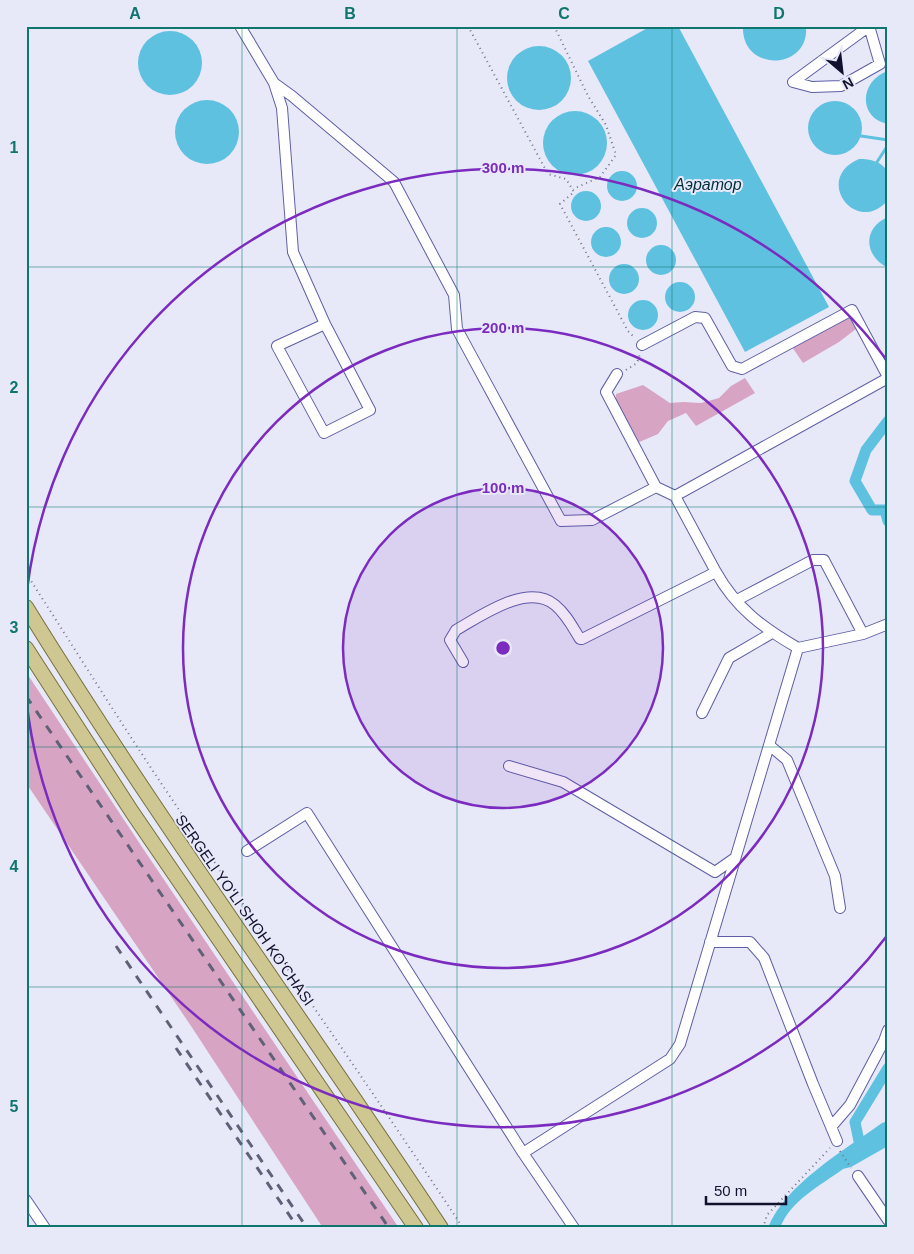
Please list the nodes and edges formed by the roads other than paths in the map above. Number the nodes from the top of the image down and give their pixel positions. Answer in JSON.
{"nodes":[{"id":1,"x":240,"y":26,"type":"edge"},
{"id":2,"x":868,"y":27,"type":"edge"},
{"id":3,"x":274,"y":83,"type":"junction"},
{"id":4,"x":325,"y":324,"type":"junction"},
{"id":5,"x":642,"y":345,"type":"road end"},
{"id":6,"x":617,"y":374,"type":"road end"},
{"id":7,"x":888,"y":378,"type":"edge"},
{"id":8,"x":656,"y":487,"type":"junction"},
{"id":9,"x":675,"y":496,"type":"junction"},
{"id":10,"x":716,"y":572,"type":"junction"},
{"id":11,"x":736,"y":600,"type":"junction"},
{"id":12,"x":26,"y":607,"type":"edge"},
{"id":13,"x":888,"y":624,"type":"edge"},
{"id":14,"x":772,"y":633,"type":"junction"},
{"id":15,"x":863,"y":634,"type":"junction"},
{"id":16,"x":26,"y":648,"type":"edge"},
{"id":17,"x":798,"y":648,"type":"junction"},
{"id":18,"x":463,"y":662,"type":"dead end"},
{"id":19,"x":702,"y":712,"type":"dead end"},
{"id":20,"x":769,"y":745,"type":"junction"},
{"id":21,"x":509,"y":766,"type":"dead end"},
{"id":22,"x":247,"y":851,"type":"dead end"},
{"id":23,"x":735,"y":858,"type":"junction"},
{"id":24,"x":840,"y":908,"type":"dead end"},
{"id":25,"x":710,"y":942,"type":"junction"},
{"id":26,"x":888,"y":1030,"type":"edge"},
{"id":27,"x":831,"y":1127,"type":"junction"},
{"id":28,"x":838,"y":1145,"type":"road end"},
{"id":29,"x":523,"y":1153,"type":"junction"},
{"id":30,"x":855,"y":1173,"type":"road end"},
{"id":31,"x":26,"y":1200,"type":"edge"},
{"id":32,"x":888,"y":1220,"type":"edge"},
{"id":33,"x":45,"y":1228,"type":"edge"},
{"id":34,"x":416,"y":1228,"type":"edge"},
{"id":35,"x":441,"y":1228,"type":"edge"},
{"id":36,"x":574,"y":1228,"type":"edge"}],
"edges":[{"from":1,"to":3,"type":"street"},
{"from":2,"to":2,"type":"street"},
{"from":3,"to":4,"type":"street"},
{"from":3,"to":8,"type":"street"},
{"from":4,"to":4,"type":"street"},
{"from":5,"to":7,"type":"street"},
{"from":6,"to":8,"type":"street"},
{"from":7,"to":9,"type":"street"},
{"from":8,"to":9,"type":"street"},
{"from":9,"to":10,"type":"street"},
{"from":10,"to":11,"type":"street"},
{"from":10,"to":18,"type":"street"},
{"from":11,"to":14,"type":"street"},
{"from":11,"to":15,"type":"street"},
{"from":12,"to":35,"type":"main road","name":"SERGELI YO‘LI SHOH KO‘CHASI"},
{"from":13,"to":15,"type":"street"},
{"from":14,"to":17,"type":"street"},
{"from":14,"to":19,"type":"street"},
{"from":15,"to":17,"type":"street"},
{"from":16,"to":34,"type":"main road"},
{"from":17,"to":20,"type":"street"},
{"from":20,"to":23,"type":"street"},
{"from":20,"to":24,"type":"street"},
{"from":21,"to":23,"type":"street"},
{"from":22,"to":29,"type":"street"},
{"from":23,"to":25,"type":"street"},
{"from":25,"to":27,"type":"street"},
{"from":25,"to":29,"type":"street"},
{"from":26,"to":27,"type":"street"},
{"from":27,"to":28,"type":"street"},
{"from":29,"to":36,"type":"street"},
{"from":30,"to":32,"type":"street"},
{"from":31,"to":33,"type":"street"}]}
